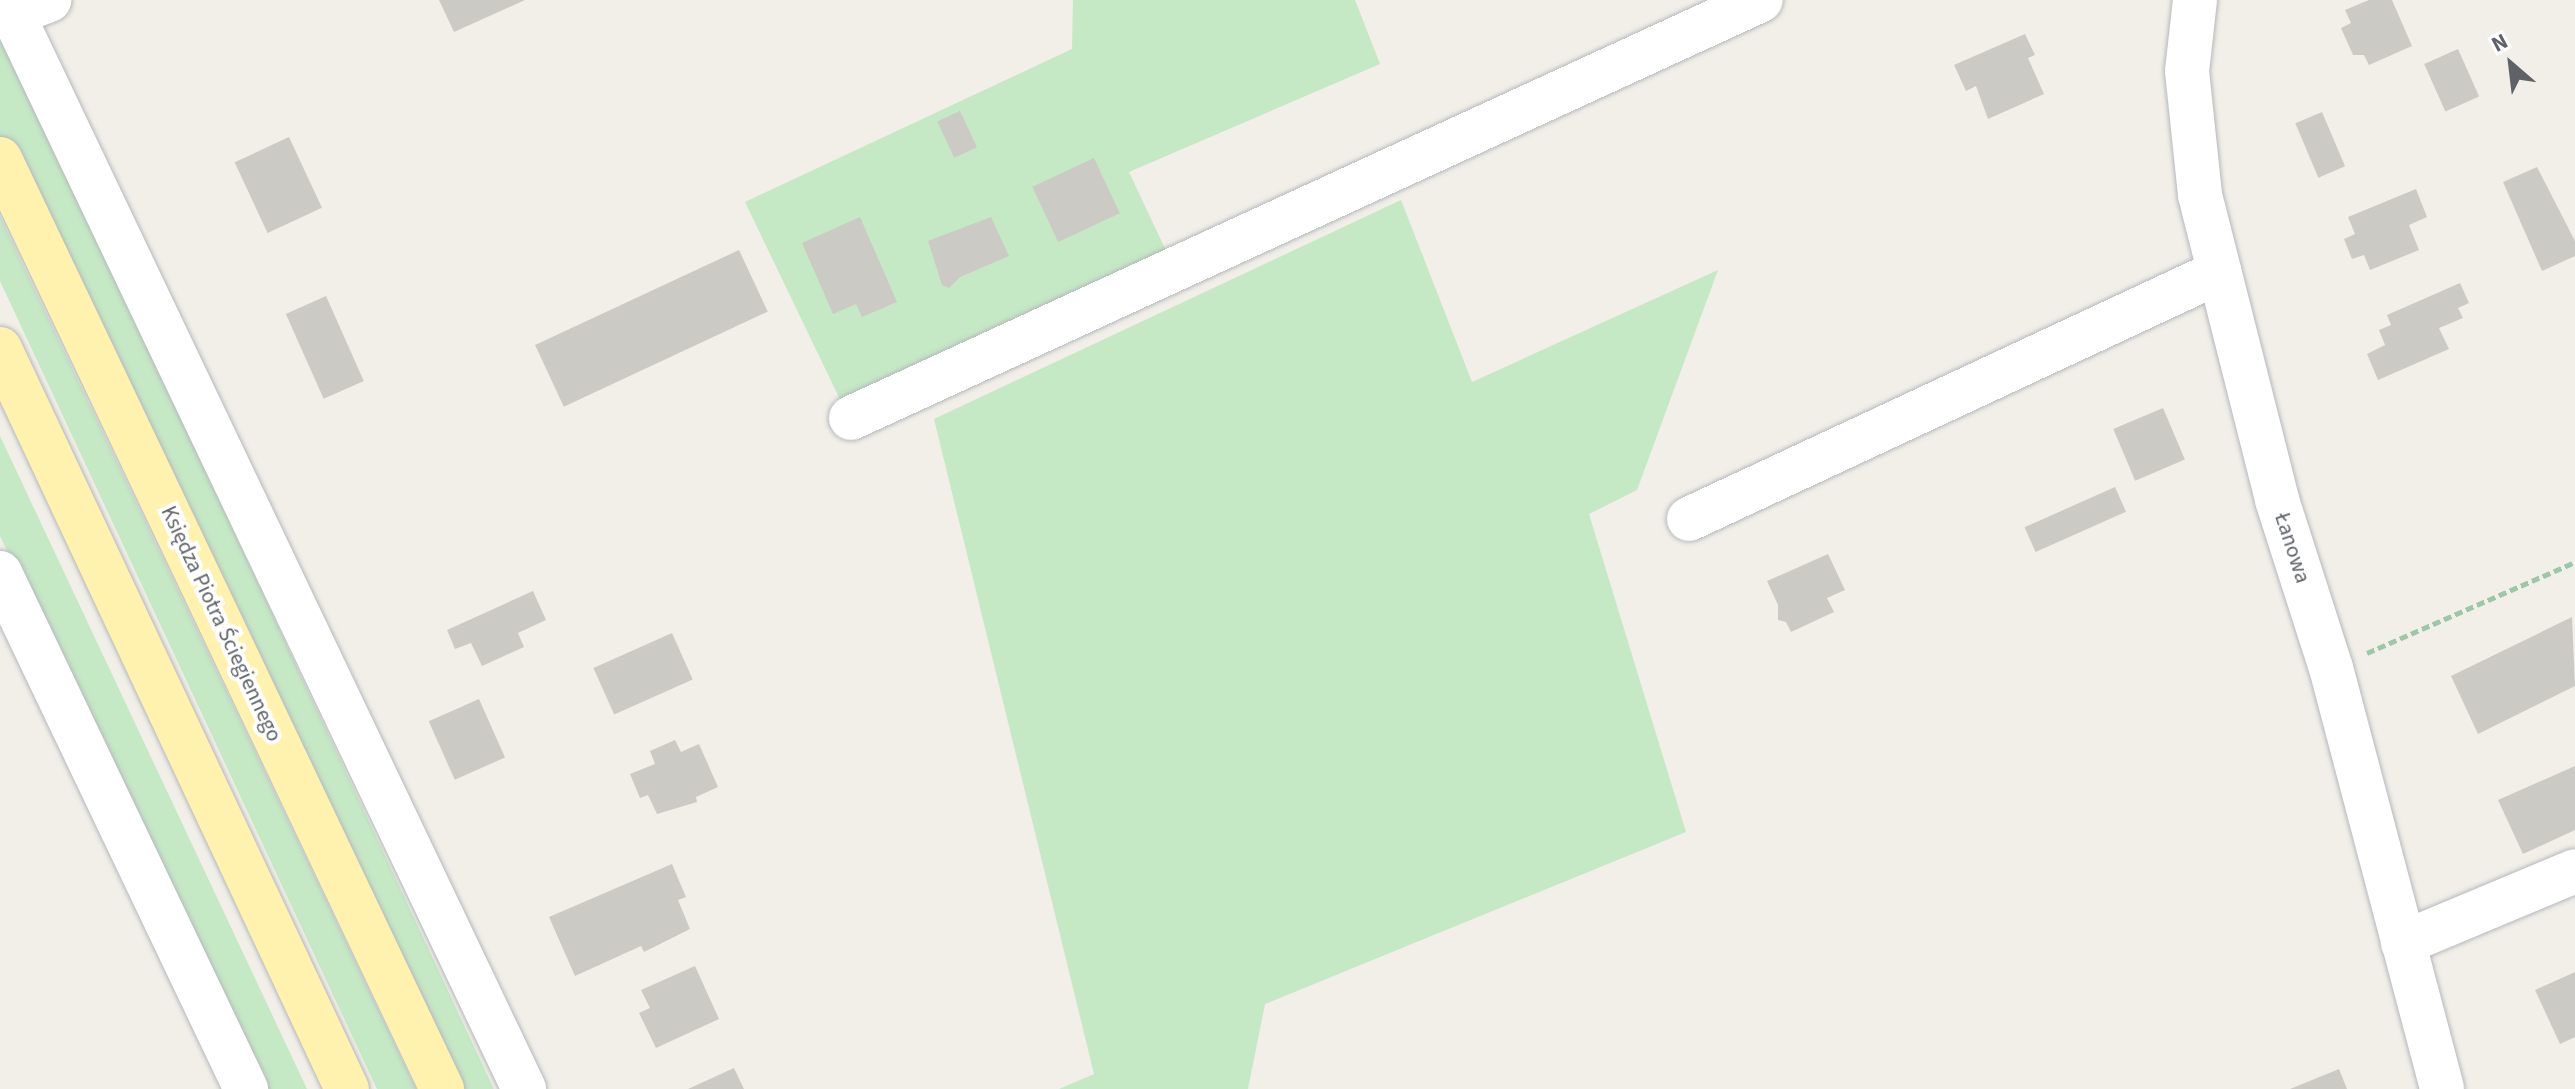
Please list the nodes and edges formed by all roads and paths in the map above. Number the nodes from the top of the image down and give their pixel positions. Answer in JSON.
{"nodes":[{"id":1,"x":1761,"y":0,"type":"edge"},
{"id":2,"x":2195,"y":0,"type":"edge"},
{"id":3,"x":23,"y":5,"type":"edge"},
{"id":4,"x":0,"y":159,"type":"edge"},
{"id":5,"x":2219,"y":272,"type":"junction"},
{"id":6,"x":0,"y":349,"type":"edge"},
{"id":7,"x":851,"y":418,"type":"dead end"},
{"id":8,"x":1689,"y":519,"type":"dead end"},
{"id":9,"x":2575,"y":562,"type":"edge"},
{"id":10,"x":0,"y":573,"type":"edge"},
{"id":11,"x":2331,"y":668,"type":"junction"},
{"id":12,"x":2575,"y":871,"type":"edge"},
{"id":13,"x":2403,"y":943,"type":"junction"},
{"id":14,"x":246,"y":1089,"type":"edge"},
{"id":15,"x":347,"y":1089,"type":"edge"},
{"id":16,"x":442,"y":1089,"type":"edge"},
{"id":17,"x":524,"y":1089,"type":"edge"},
{"id":18,"x":2442,"y":1089,"type":"edge"}],
"edges":[{"from":1,"to":7,"type":"street"},
{"from":2,"to":5,"type":"street","name":"Łanowa"},
{"from":3,"to":17,"type":"street"},
{"from":4,"to":16,"type":"main road","name":"Księdza Piotra Ściegiennego"},
{"from":5,"to":8,"type":"street"},
{"from":5,"to":11,"type":"street","name":"Łanowa"},
{"from":6,"to":15,"type":"main road"},
{"from":9,"to":11,"type":"path"},
{"from":10,"to":14,"type":"street"},
{"from":11,"to":13,"type":"street","name":"Łanowa"},
{"from":12,"to":13,"type":"street"},
{"from":13,"to":18,"type":"street","name":"Łanowa"}]}
